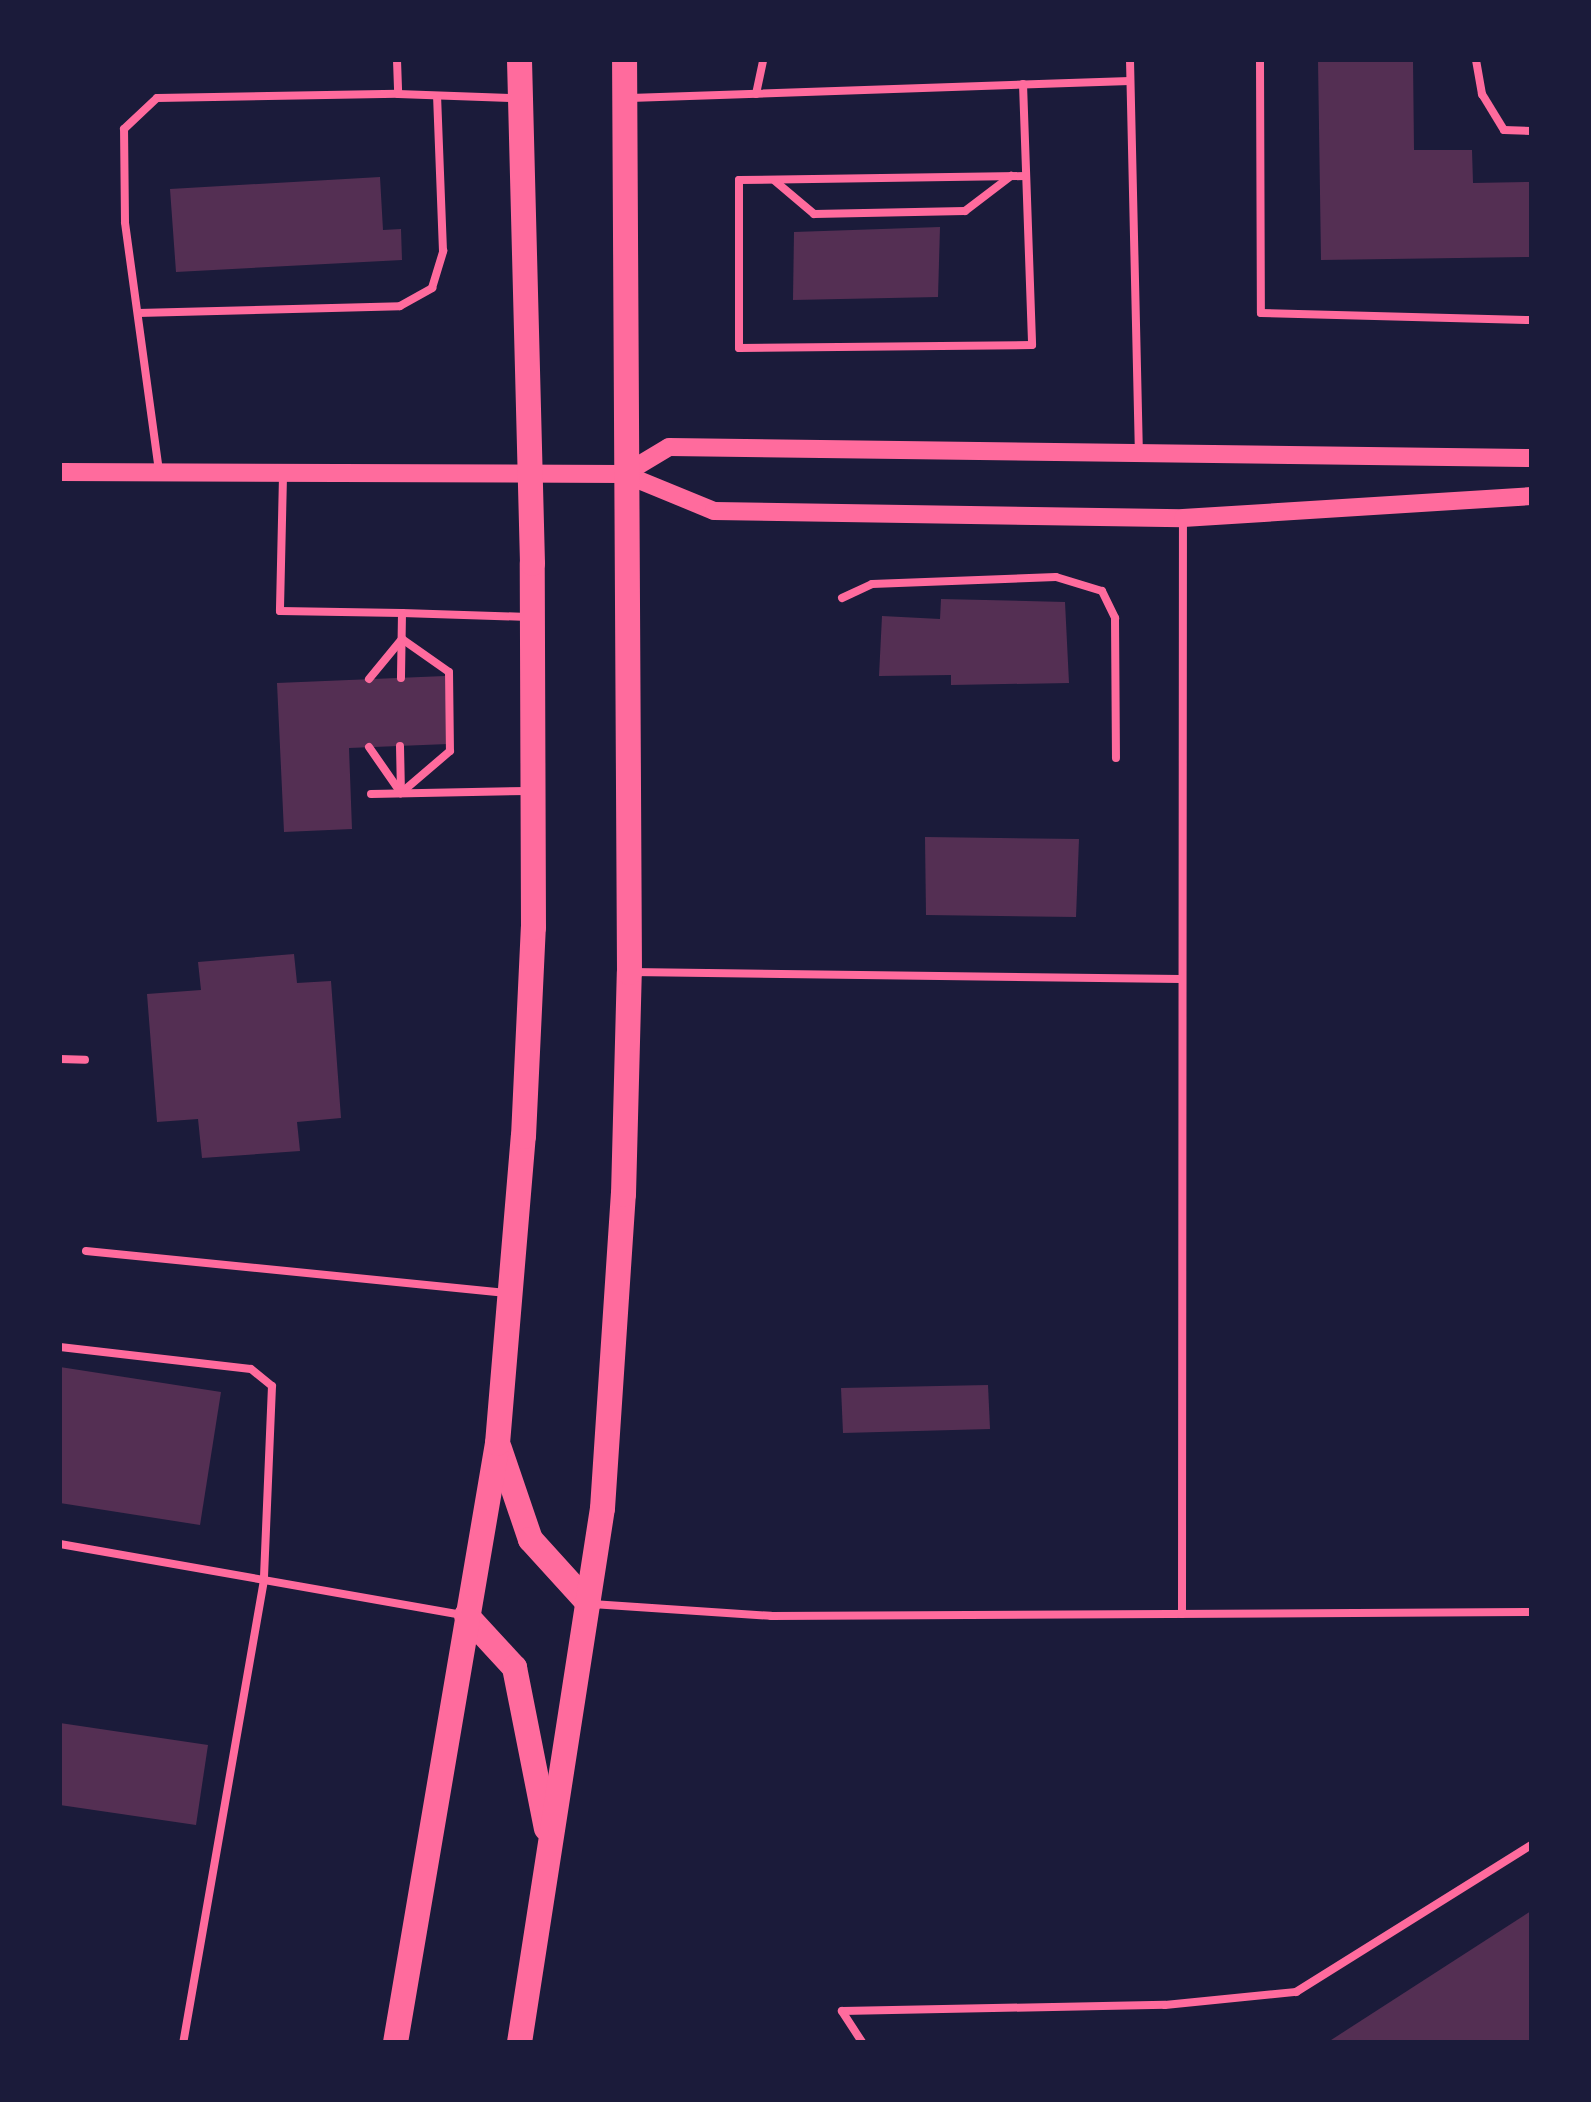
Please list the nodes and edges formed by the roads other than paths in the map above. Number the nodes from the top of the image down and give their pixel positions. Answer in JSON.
{"nodes":[{"id":1,"x":397,"y":60,"type":"edge"},
{"id":2,"x":518,"y":60,"type":"edge"},
{"id":3,"x":624,"y":60,"type":"edge"},
{"id":4,"x":763,"y":60,"type":"edge"},
{"id":5,"x":1130,"y":60,"type":"edge"},
{"id":6,"x":1260,"y":60,"type":"edge"},
{"id":7,"x":1476,"y":60,"type":"edge"},
{"id":8,"x":1130,"y":82,"type":"junction"},
{"id":9,"x":1023,"y":84,"type":"junction"},
{"id":10,"x":398,"y":94,"type":"junction"},
{"id":11,"x":756,"y":94,"type":"junction"},
{"id":12,"x":438,"y":96,"type":"junction"},
{"id":13,"x":518,"y":98,"type":"junction"},
{"id":14,"x":624,"y":98,"type":"junction"},
{"id":15,"x":1531,"y":131,"type":"edge"},
{"id":16,"x":1011,"y":176,"type":"junction"},
{"id":17,"x":1026,"y":176,"type":"junction"},
{"id":18,"x":773,"y":180,"type":"junction"},
{"id":19,"x":138,"y":313,"type":"junction"},
{"id":20,"x":1531,"y":320,"type":"edge"},
{"id":21,"x":1139,"y":453,"type":"junction"},
{"id":22,"x":1531,"y":458,"type":"edge"},
{"id":23,"x":532,"y":470,"type":"junction"},
{"id":24,"x":283,"y":471,"type":"junction"},
{"id":25,"x":60,"y":472,"type":"edge"},
{"id":26,"x":159,"y":472,"type":"junction"},
{"id":27,"x":624,"y":474,"type":"junction"},
{"id":28,"x":1531,"y":496,"type":"edge"},
{"id":29,"x":1183,"y":518,"type":"junction"},
{"id":30,"x":842,"y":598,"type":"dead end"},
{"id":31,"x":402,"y":614,"type":"junction"},
{"id":32,"x":532,"y":617,"type":"junction"},
{"id":33,"x":402,"y":640,"type":"junction"},
{"id":34,"x":401,"y":678,"type":"dead end"},
{"id":35,"x":369,"y":679,"type":"dead end"},
{"id":36,"x":400,"y":746,"type":"dead end"},
{"id":37,"x":369,"y":747,"type":"dead end"},
{"id":38,"x":1116,"y":758,"type":"dead end"},
{"id":39,"x":532,"y":790,"type":"junction"},
{"id":40,"x":401,"y":793,"type":"junction"},
{"id":41,"x":371,"y":794,"type":"dead end"},
{"id":42,"x":629,"y":972,"type":"junction"},
{"id":43,"x":1182,"y":979,"type":"junction"},
{"id":44,"x":60,"y":1059,"type":"edge"},
{"id":45,"x":86,"y":1060,"type":"dead end"},
{"id":46,"x":86,"y":1251,"type":"dead end"},
{"id":47,"x":509,"y":1294,"type":"junction"},
{"id":48,"x":60,"y":1347,"type":"edge"},
{"id":49,"x":497,"y":1443,"type":"junction"},
{"id":50,"x":60,"y":1544,"type":"edge"},
{"id":51,"x":264,"y":1580,"type":"junction"},
{"id":52,"x":588,"y":1603,"type":"junction"},
{"id":53,"x":1531,"y":1612,"type":"edge"},
{"id":54,"x":1182,"y":1614,"type":"junction"},
{"id":55,"x":466,"y":1615,"type":"junction"},
{"id":56,"x":1531,"y":1845,"type":"edge"},
{"id":57,"x":551,"y":1852,"type":"junction"},
{"id":58,"x":184,"y":2042,"type":"edge"},
{"id":59,"x":395,"y":2042,"type":"edge"},
{"id":60,"x":519,"y":2042,"type":"edge"},
{"id":61,"x":862,"y":2042,"type":"edge"}],
"edges":[{"from":1,"to":10,"type":"lane"},
{"from":2,"to":13,"type":"main road"},
{"from":3,"to":14,"type":"main road"},
{"from":4,"to":11,"type":"lane"},
{"from":5,"to":8,"type":"lane"},
{"from":6,"to":20,"type":"lane"},
{"from":7,"to":15,"type":"lane"},
{"from":8,"to":9,"type":"lane"},
{"from":8,"to":21,"type":"lane"},
{"from":9,"to":11,"type":"lane"},
{"from":9,"to":17,"type":"lane"},
{"from":10,"to":12,"type":"lane"},
{"from":10,"to":19,"type":"lane"},
{"from":11,"to":14,"type":"lane"},
{"from":12,"to":13,"type":"lane"},
{"from":12,"to":19,"type":"lane"},
{"from":13,"to":23,"type":"main road"},
{"from":14,"to":27,"type":"main road"},
{"from":16,"to":17,"type":"lane"},
{"from":16,"to":18,"type":"lane"},
{"from":16,"to":18,"type":"lane"},
{"from":17,"to":18,"type":"lane"},
{"from":19,"to":26,"type":"lane"},
{"from":21,"to":22,"type":"street"},
{"from":21,"to":27,"type":"street"},
{"from":23,"to":24,"type":"street"},
{"from":23,"to":27,"type":"street"},
{"from":23,"to":32,"type":"main road"},
{"from":24,"to":26,"type":"street"},
{"from":24,"to":31,"type":"lane"},
{"from":25,"to":26,"type":"street"},
{"from":27,"to":29,"type":"street"},
{"from":27,"to":42,"type":"main road"},
{"from":28,"to":29,"type":"street"},
{"from":29,"to":43,"type":"lane"},
{"from":30,"to":38,"type":"lane"},
{"from":31,"to":32,"type":"lane"},
{"from":31,"to":33,"type":"lane"},
{"from":32,"to":39,"type":"main road"},
{"from":33,"to":34,"type":"lane"},
{"from":33,"to":35,"type":"lane"},
{"from":33,"to":40,"type":"lane"},
{"from":36,"to":40,"type":"lane"},
{"from":37,"to":40,"type":"lane"},
{"from":39,"to":40,"type":"lane"},
{"from":39,"to":47,"type":"main road"},
{"from":40,"to":41,"type":"lane"},
{"from":42,"to":43,"type":"lane"},
{"from":42,"to":52,"type":"main road"},
{"from":43,"to":54,"type":"lane"},
{"from":44,"to":45,"type":"lane"},
{"from":46,"to":47,"type":"lane"},
{"from":47,"to":49,"type":"main road"},
{"from":48,"to":51,"type":"lane"},
{"from":49,"to":52,"type":"main road"},
{"from":49,"to":55,"type":"main road"},
{"from":50,"to":51,"type":"lane"},
{"from":51,"to":55,"type":"lane"},
{"from":51,"to":58,"type":"lane"},
{"from":52,"to":54,"type":"lane"},
{"from":52,"to":57,"type":"main road"},
{"from":53,"to":54,"type":"lane"},
{"from":55,"to":57,"type":"main road"},
{"from":55,"to":59,"type":"main road"},
{"from":56,"to":61,"type":"lane"},
{"from":57,"to":60,"type":"main road"}]}
